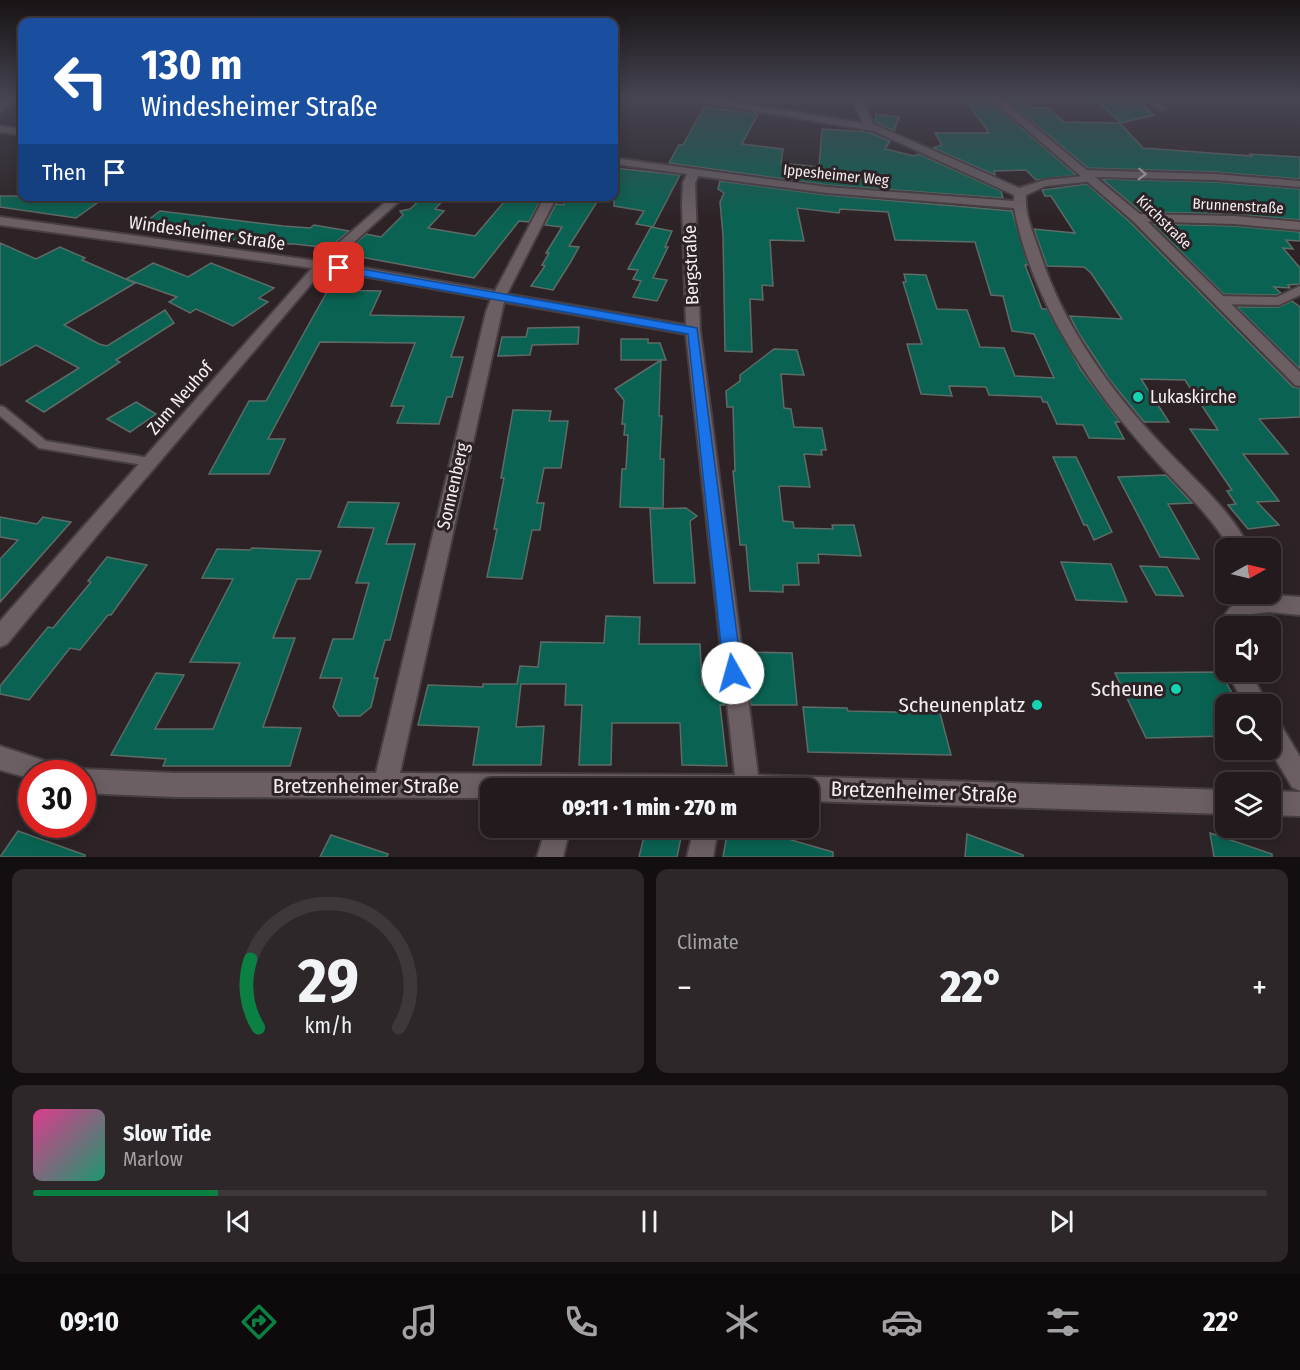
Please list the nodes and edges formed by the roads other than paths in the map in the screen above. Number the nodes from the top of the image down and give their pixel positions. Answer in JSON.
{"nodes":[{"id":1,"x":900,"y":138,"type":"edge"},
{"id":2,"x":1042,"y":138,"type":"edge"},
{"id":3,"x":618,"y":162,"type":"edge"},
{"id":4,"x":693,"y":173,"type":"junction"},
{"id":5,"x":1087,"y":176,"type":"junction"},
{"id":6,"x":1300,"y":184,"type":"edge"},
{"id":7,"x":1020,"y":199,"type":"junction"},
{"id":8,"x":394,"y":201,"type":"edge"},
{"id":9,"x":548,"y":201,"type":"edge"},
{"id":10,"x":1137,"y":218,"type":"junction"},
{"id":11,"x":0,"y":221,"type":"edge"},
{"id":12,"x":1300,"y":226,"type":"edge"},
{"id":13,"x":320,"y":266,"type":"junction"},
{"id":14,"x":1300,"y":290,"type":"edge"},
{"id":15,"x":498,"y":295,"type":"junction"},
{"id":16,"x":1220,"y":300,"type":"junction"},
{"id":17,"x":693,"y":330,"type":"junction"},
{"id":18,"x":1300,"y":381,"type":"edge"},
{"id":19,"x":0,"y":411,"type":"edge"},
{"id":20,"x":150,"y":462,"type":"junction"},
{"id":21,"x":1233,"y":538,"type":"edge"},
{"id":22,"x":1281,"y":602,"type":"edge"},
{"id":23,"x":1250,"y":604,"type":"edge"},
{"id":24,"x":1300,"y":606,"type":"edge"},
{"id":25,"x":1234,"y":616,"type":"edge"},
{"id":26,"x":0,"y":637,"type":"edge"},
{"id":27,"x":1281,"y":746,"type":"edge"},
{"id":28,"x":0,"y":758,"type":"edge"},
{"id":29,"x":18,"y":763,"type":"edge"},
{"id":30,"x":747,"y":778,"type":"edge"},
{"id":31,"x":1300,"y":778,"type":"edge"},
{"id":32,"x":96,"y":781,"type":"edge"},
{"id":33,"x":385,"y":786,"type":"junction"},
{"id":34,"x":480,"y":787,"type":"edge"},
{"id":35,"x":819,"y":789,"type":"edge"},
{"id":36,"x":1215,"y":802,"type":"edge"},
{"id":37,"x":1281,"y":803,"type":"edge"},
{"id":38,"x":1300,"y":804,"type":"edge"},
{"id":39,"x":555,"y":838,"type":"edge"},
{"id":40,"x":704,"y":838,"type":"edge"},
{"id":41,"x":549,"y":857,"type":"edge"},
{"id":42,"x":700,"y":857,"type":"edge"}],
"edges":[{"from":1,"to":7,"type":"street"},
{"from":2,"to":5,"type":"street","name":"Kirchstraße"},
{"from":3,"to":4,"type":"street","name":"Ippesheimer Weg"},
{"from":4,"to":7,"type":"street","name":"Ippesheimer Weg"},
{"from":4,"to":17,"type":"street","name":"Bergstraße"},
{"from":5,"to":6,"type":"street","one_way":true},
{"from":5,"to":7,"type":"street"},
{"from":5,"to":10,"type":"street","name":"Kirchstraße"},
{"from":7,"to":21,"type":"street"},
{"from":8,"to":13,"type":"street","name":"Zum Neuhof"},
{"from":9,"to":15,"type":"street","name":"Sonnenberg"},
{"from":10,"to":12,"type":"street","name":"Brunnenstraße"},
{"from":10,"to":16,"type":"street","name":"Kirchstraße"},
{"from":11,"to":13,"type":"street","name":"Windesheimer Straße"},
{"from":13,"to":15,"type":"street","name":"Windesheimer Straße"},
{"from":13,"to":20,"type":"street","name":"Zum Neuhof"},
{"from":14,"to":16,"type":"street"},
{"from":15,"to":17,"type":"street","name":"Windesheimer Straße"},
{"from":15,"to":33,"type":"street","name":"Sonnenberg"},
{"from":16,"to":18,"type":"street","name":"Kirchstraße"},
{"from":17,"to":30,"type":"street","name":"Bergstraße"},
{"from":19,"to":20,"type":"lane"},
{"from":20,"to":26,"type":"street","name":"Zum Neuhof"},
{"from":22,"to":24,"type":"street"},
{"from":23,"to":25,"type":"street"},
{"from":27,"to":31,"type":"street"},
{"from":28,"to":29,"type":"street"},
{"from":32,"to":33,"type":"street","name":"Bretzenheimer Straße"},
{"from":33,"to":34,"type":"street","name":"Bretzenheimer Straße"},
{"from":35,"to":36,"type":"street","name":"Bretzenheimer Straße"},
{"from":37,"to":38,"type":"street"},
{"from":39,"to":41,"type":"street"},
{"from":40,"to":42,"type":"street"}]}
